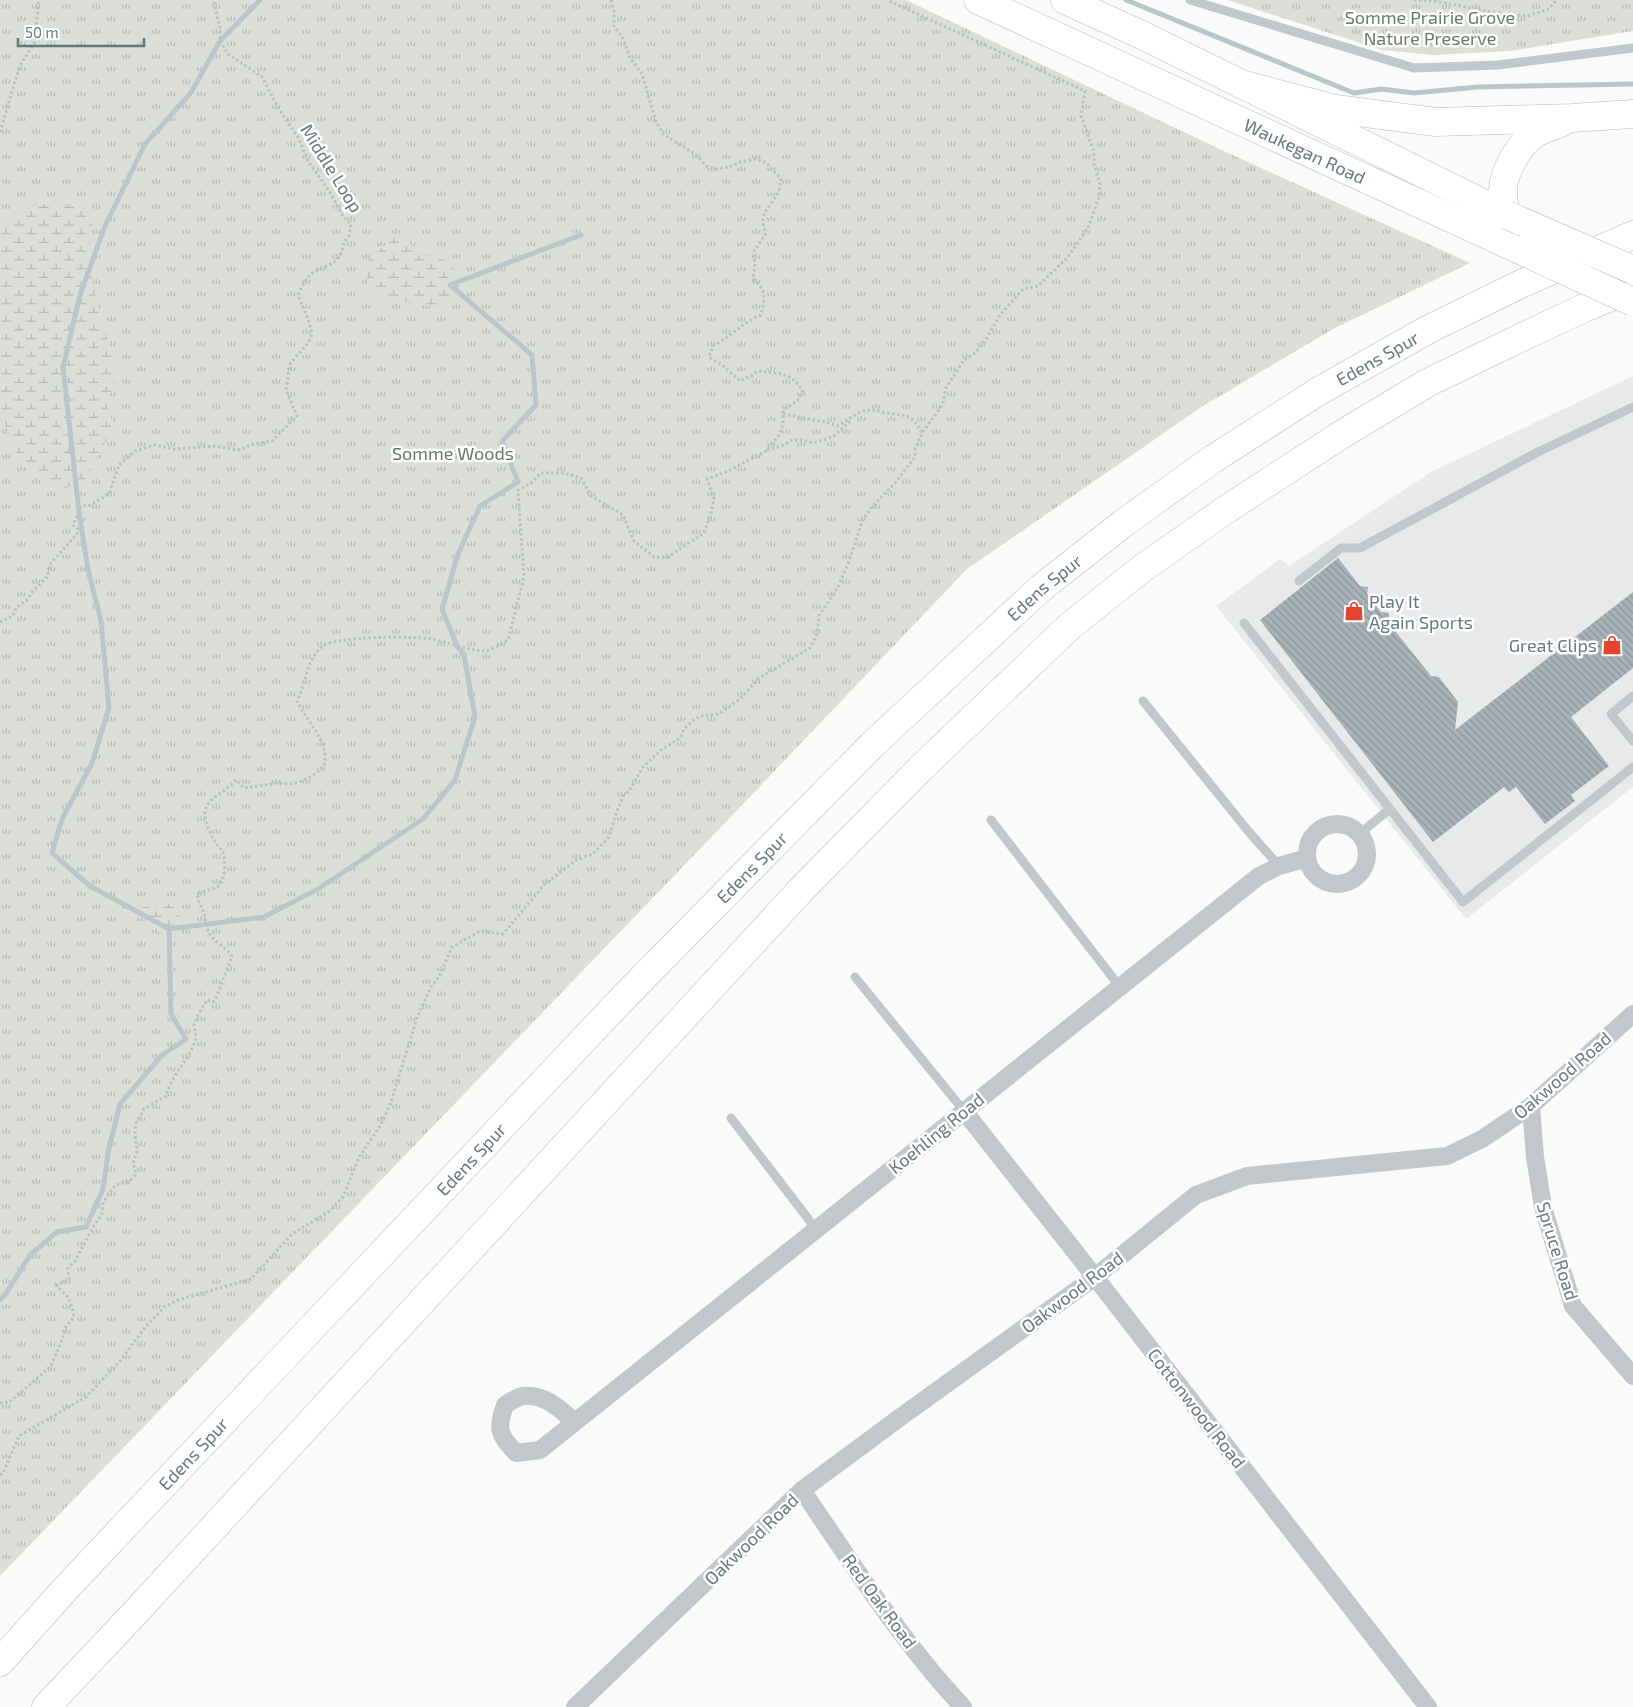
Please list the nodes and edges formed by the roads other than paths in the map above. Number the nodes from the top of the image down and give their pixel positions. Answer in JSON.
{"nodes":[{"id":1,"x":978,"y":0,"type":"edge"},
{"id":2,"x":1065,"y":0,"type":"edge"},
{"id":3,"x":1190,"y":0,"type":"edge"},
{"id":4,"x":1633,"y":48,"type":"edge"},
{"id":5,"x":1242,"y":84,"type":"junction"},
{"id":6,"x":1633,"y":114,"type":"edge"},
{"id":7,"x":1572,"y":118,"type":"junction"},
{"id":8,"x":1507,"y":215,"type":"junction"},
{"id":9,"x":1633,"y":235,"type":"edge"},
{"id":10,"x":1520,"y":250,"type":"junction"},
{"id":11,"x":1633,"y":270,"type":"edge"},
{"id":12,"x":1633,"y":288,"type":"edge"},
{"id":13,"x":1633,"y":302,"type":"edge"},
{"id":14,"x":1633,"y":408,"type":"edge"},
{"id":15,"x":1299,"y":581,"type":"dead end"},
{"id":16,"x":1244,"y":623,"type":"dead end"},
{"id":17,"x":1633,"y":696,"type":"edge"},
{"id":18,"x":1143,"y":701,"type":"dead end"},
{"id":19,"x":1633,"y":741,"type":"edge"},
{"id":20,"x":1633,"y":767,"type":"edge"},
{"id":21,"x":1390,"y":809,"type":"junction"},
{"id":22,"x":992,"y":820,"type":"dead end"},
{"id":23,"x":1359,"y":834,"type":"junction"},
{"id":24,"x":1307,"y":858,"type":"junction"},
{"id":25,"x":1279,"y":866,"type":"junction"},
{"id":26,"x":855,"y":977,"type":"dead end"},
{"id":27,"x":1120,"y":987,"type":"junction"},
{"id":28,"x":1633,"y":1014,"type":"edge"},
{"id":29,"x":1531,"y":1106,"type":"junction"},
{"id":30,"x":964,"y":1111,"type":"junction"},
{"id":31,"x":731,"y":1118,"type":"dead end"},
{"id":32,"x":816,"y":1229,"type":"junction"},
{"id":33,"x":1095,"y":1277,"type":"junction"},
{"id":34,"x":1633,"y":1376,"type":"edge"},
{"id":35,"x":574,"y":1422,"type":"dead end"},
{"id":36,"x":802,"y":1490,"type":"junction"},
{"id":37,"x":0,"y":1662,"type":"edge"},
{"id":38,"x":594,"y":1700,"type":"edge"},
{"id":39,"x":46,"y":1707,"type":"edge"},
{"id":40,"x":575,"y":1707,"type":"edge"},
{"id":41,"x":963,"y":1707,"type":"edge"},
{"id":42,"x":1428,"y":1707,"type":"edge"}],
"edges":[{"from":1,"to":10,"type":"main road","name":"Waukegan Road"},
{"from":2,"to":5,"type":"main road","name":"Waukegan Road"},
{"from":3,"to":4,"type":"lane"},
{"from":5,"to":7,"type":"main road"},
{"from":5,"to":8,"type":"main road","name":"Waukegan Road"},
{"from":6,"to":7,"type":"main road"},
{"from":7,"to":8,"type":"main road"},
{"from":8,"to":10,"type":"main road"},
{"from":8,"to":11,"type":"main road","name":"Waukegan Road","bridge":true},
{"from":9,"to":37,"type":"main road","name":"Edens Spur"},
{"from":10,"to":13,"type":"main road","name":"Waukegan Road","bridge":true},
{"from":12,"to":39,"type":"main road"},
{"from":14,"to":15,"type":"lane"},
{"from":16,"to":21,"type":"lane"},
{"from":17,"to":19,"type":"lane"},
{"from":18,"to":25,"type":"lane"},
{"from":20,"to":21,"type":"lane"},
{"from":21,"to":23,"type":"lane"},
{"from":22,"to":27,"type":"lane"},
{"from":23,"to":24,"type":"street"},
{"from":23,"to":24,"type":"street"},
{"from":24,"to":25,"type":"street","name":"Koehling Road"},
{"from":25,"to":27,"type":"street","name":"Koehling Road"},
{"from":26,"to":30,"type":"lane"},
{"from":27,"to":30,"type":"street","name":"Koehling Road"},
{"from":28,"to":29,"type":"street","name":"Oakwood Road"},
{"from":29,"to":33,"type":"street","name":"Oakwood Road"},
{"from":29,"to":34,"type":"street","name":"Spruce Road"},
{"from":30,"to":32,"type":"street","name":"Koehling Road"},
{"from":30,"to":33,"type":"street","name":"Cottonwood Road"},
{"from":31,"to":32,"type":"lane"},
{"from":32,"to":35,"type":"street","name":"Koehling Road"},
{"from":33,"to":36,"type":"street","name":"Oakwood Road"},
{"from":33,"to":42,"type":"street","name":"Cottonwood Road"},
{"from":36,"to":38,"type":"street","name":"Oakwood Road"},
{"from":36,"to":41,"type":"street","name":"Red Oak Road"},
{"from":38,"to":40,"type":"street","name":"Oakwood Road"}]}
